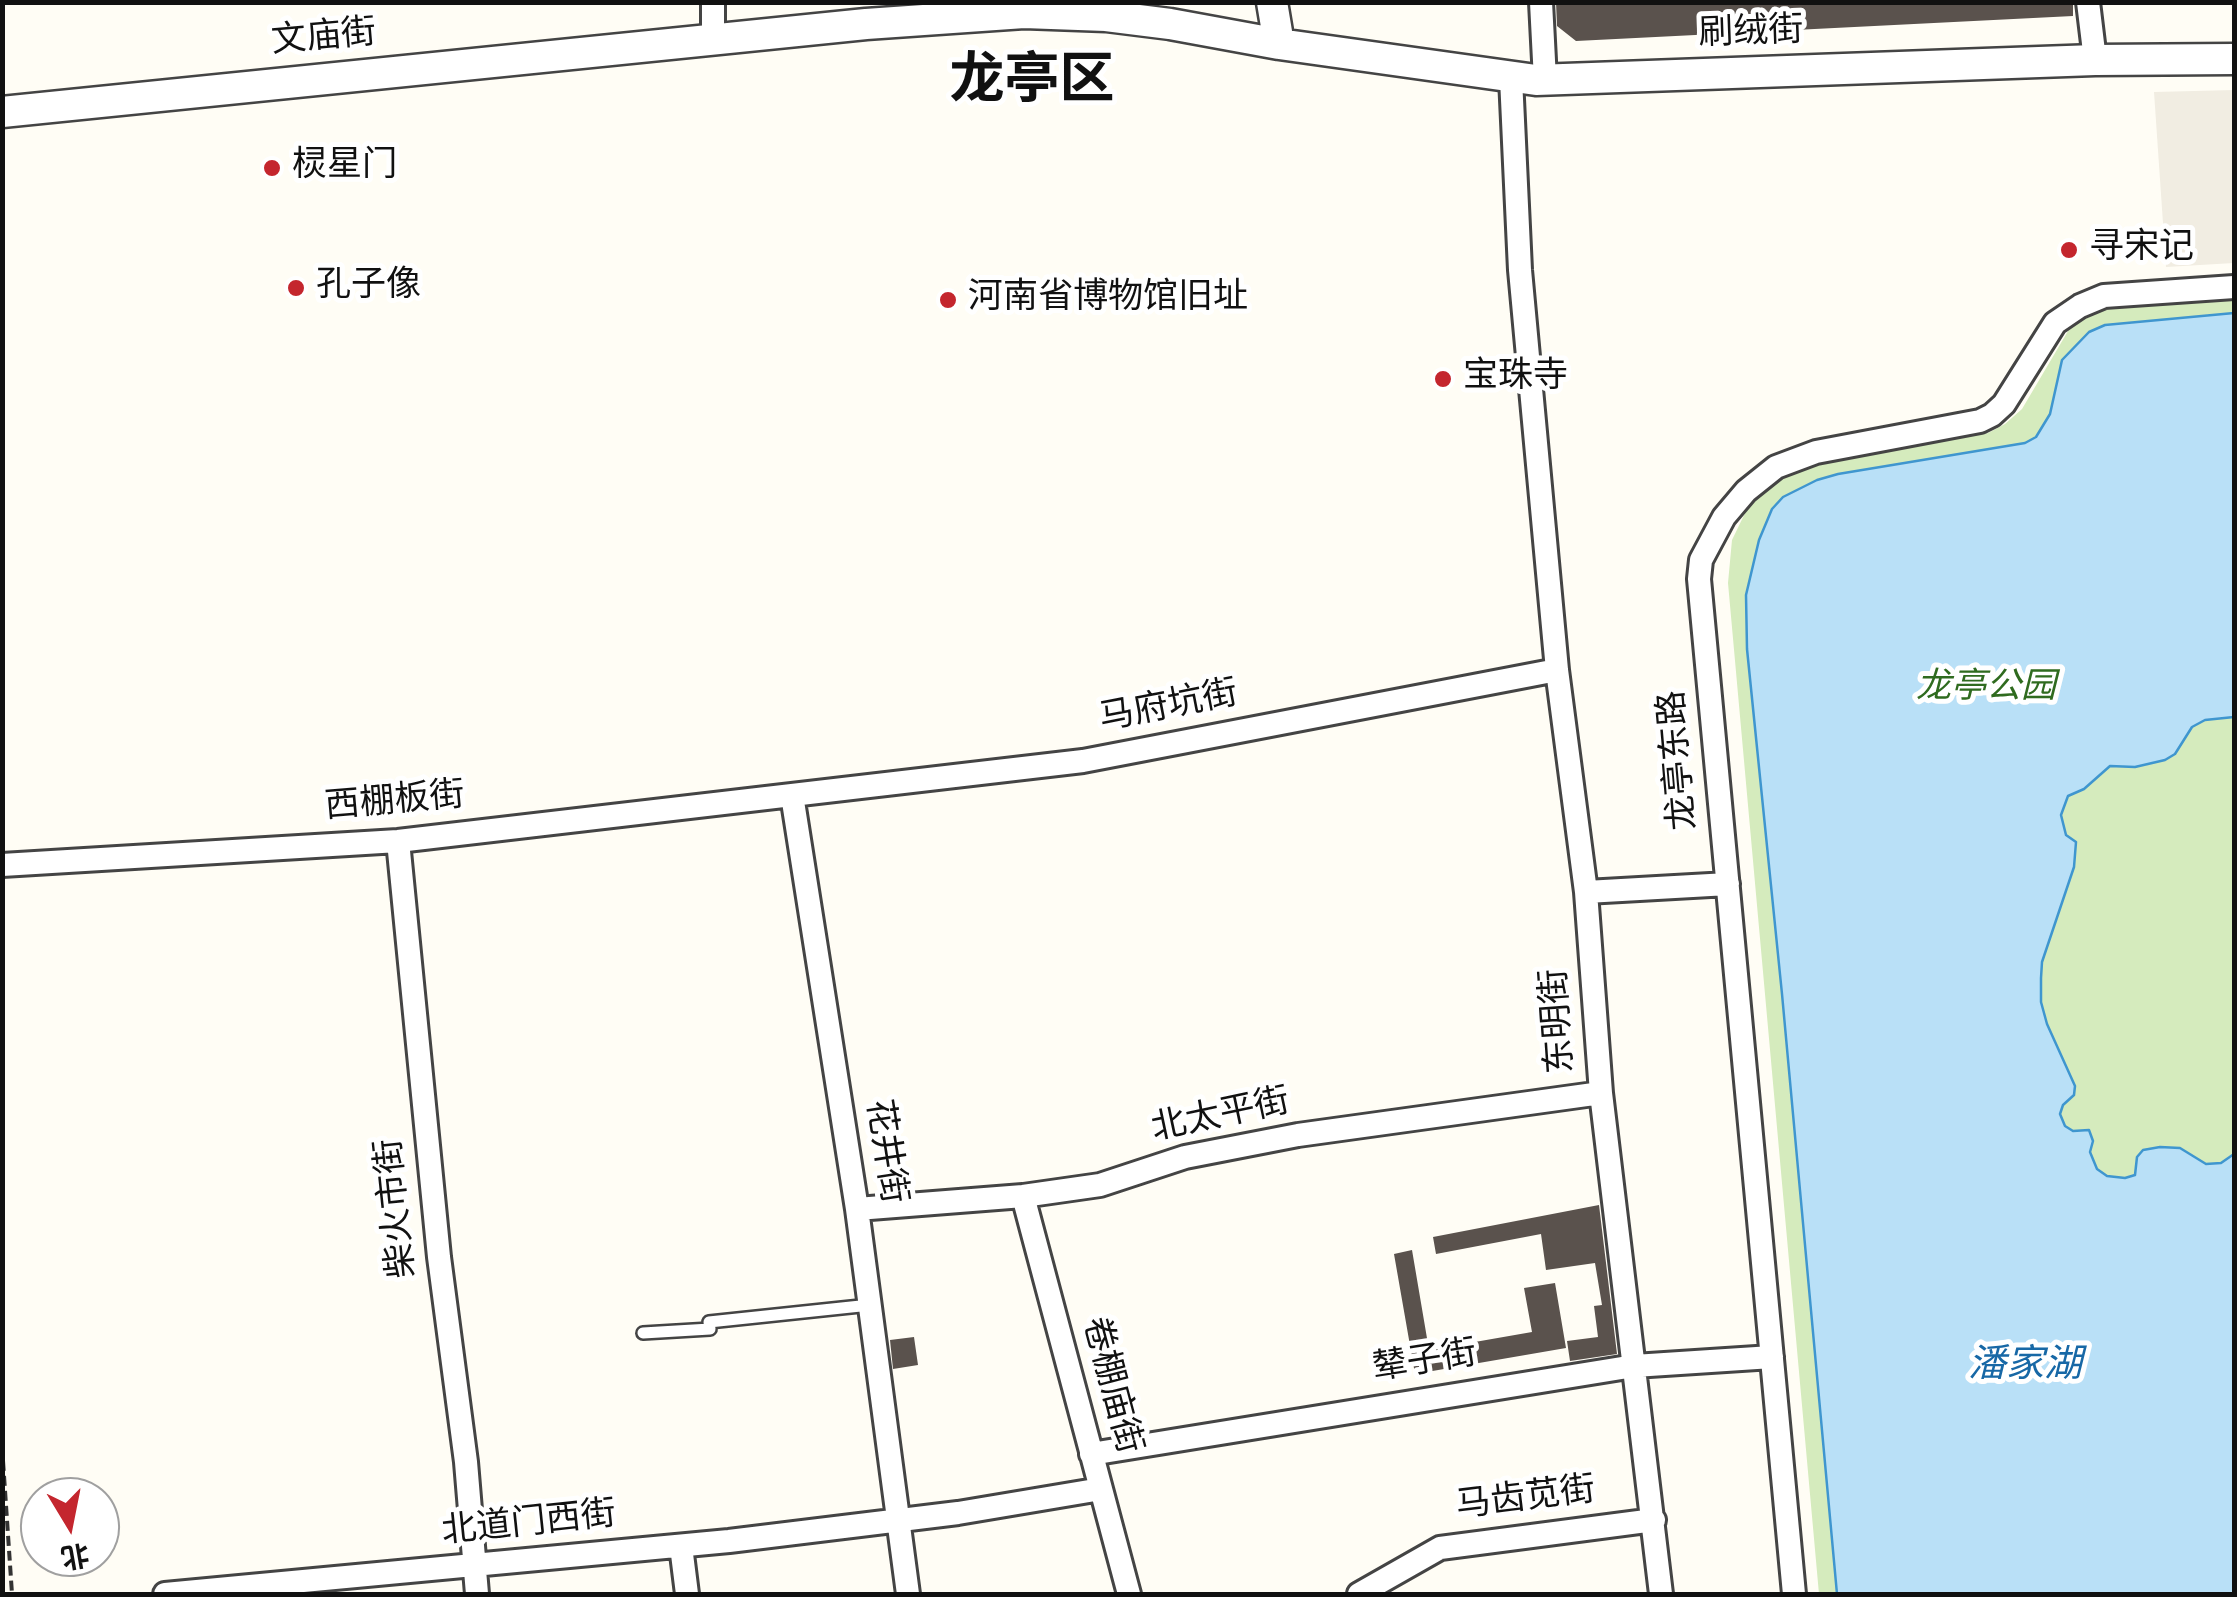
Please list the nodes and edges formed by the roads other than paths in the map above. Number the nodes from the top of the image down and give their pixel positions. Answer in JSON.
{"nodes":[{"id":1,"x":713,"y":2,"type":"edge"},
{"id":2,"x":1272,"y":2,"type":"edge"},
{"id":3,"x":1541,"y":2,"type":"edge"},
{"id":4,"x":2088,"y":2,"type":"edge"},
{"id":5,"x":713,"y":40,"type":"junction"},
{"id":6,"x":1279,"y":44,"type":"junction"},
{"id":7,"x":2234,"y":59,"type":"edge"},
{"id":8,"x":2095,"y":60,"type":"junction"},
{"id":9,"x":1510,"y":78,"type":"junction"},
{"id":10,"x":1546,"y":80,"type":"junction"},
{"id":11,"x":2,"y":112,"type":"edge"},
{"id":12,"x":2234,"y":287,"type":"edge"},
{"id":13,"x":1556,"y":670,"type":"junction"},
{"id":14,"x":792,"y":795,"type":"junction"},
{"id":15,"x":398,"y":841,"type":"junction"},
{"id":16,"x":2,"y":865,"type":"edge"},
{"id":17,"x":1728,"y":884,"type":"junction"},
{"id":18,"x":1586,"y":892,"type":"junction"},
{"id":19,"x":1601,"y":1093,"type":"junction"},
{"id":20,"x":1023,"y":1196,"type":"junction"},
{"id":21,"x":857,"y":1209,"type":"junction"},
{"id":22,"x":870,"y":1305,"type":"junction"},
{"id":23,"x":643,"y":1333,"type":"dead end"},
{"id":24,"x":1772,"y":1357,"type":"junction"},
{"id":25,"x":1634,"y":1366,"type":"junction"},
{"id":26,"x":1090,"y":1454,"type":"junction"},
{"id":27,"x":1101,"y":1489,"type":"junction"},
{"id":28,"x":900,"y":1520,"type":"junction"},
{"id":29,"x":1654,"y":1520,"type":"junction"},
{"id":30,"x":682,"y":1546,"type":"junction"},
{"id":31,"x":475,"y":1568,"type":"junction"},
{"id":32,"x":165,"y":1594,"type":"edge"},
{"id":33,"x":477,"y":1594,"type":"edge"},
{"id":34,"x":687,"y":1594,"type":"edge"},
{"id":35,"x":908,"y":1594,"type":"edge"},
{"id":36,"x":1129,"y":1594,"type":"edge"},
{"id":37,"x":1358,"y":1594,"type":"edge"},
{"id":38,"x":1661,"y":1594,"type":"edge"},
{"id":39,"x":1794,"y":1594,"type":"edge"}],
"edges":[{"from":1,"to":5,"type":"street"},
{"from":2,"to":6,"type":"street"},
{"from":3,"to":10,"type":"street"},
{"from":4,"to":8,"type":"street"},
{"from":5,"to":6,"type":"street","name":"文庙街"},
{"from":5,"to":11,"type":"street","name":"文庙街"},
{"from":6,"to":9,"type":"street","name":"刷绒街"},
{"from":7,"to":8,"type":"street","name":"刷绒街"},
{"from":8,"to":10,"type":"street","name":"刷绒街"},
{"from":9,"to":10,"type":"street","name":"刷绒街"},
{"from":9,"to":13,"type":"street","name":"东明街"},
{"from":12,"to":17,"type":"street","name":"龙亭东路"},
{"from":13,"to":14,"type":"street","name":"马府坑街"},
{"from":13,"to":18,"type":"street","name":"东明街"},
{"from":14,"to":15,"type":"street","name":"西棚板街"},
{"from":14,"to":21,"type":"street","name":"花井街"},
{"from":15,"to":16,"type":"street","name":"西棚板街"},
{"from":15,"to":31,"type":"street","name":"柴火市街"},
{"from":17,"to":18,"type":"street"},
{"from":17,"to":24,"type":"street","name":"龙亭东路"},
{"from":18,"to":19,"type":"street","name":"东明街"},
{"from":19,"to":20,"type":"street","name":"北太平街"},
{"from":19,"to":25,"type":"street","name":"东明街"},
{"from":20,"to":21,"type":"street","name":"北太平街"},
{"from":20,"to":26,"type":"street","name":"卷棚庙街"},
{"from":21,"to":22,"type":"street","name":"花井街"},
{"from":22,"to":23,"type":"lane"},
{"from":22,"to":28,"type":"street","name":"花井街"},
{"from":24,"to":25,"type":"street","name":"辇子街"},
{"from":24,"to":39,"type":"street","name":"龙亭东路"},
{"from":25,"to":26,"type":"street","name":"辇子街"},
{"from":25,"to":29,"type":"street","name":"东明街"},
{"from":26,"to":27,"type":"street","name":"卷棚庙街"},
{"from":27,"to":28,"type":"street","name":"北道门西街"},
{"from":27,"to":36,"type":"street","name":"卷棚庙街"},
{"from":28,"to":30,"type":"street","name":"北道门西街"},
{"from":28,"to":35,"type":"street","name":"花井街"},
{"from":29,"to":37,"type":"street","name":"马齿苋街"},
{"from":29,"to":38,"type":"street","name":"东明街"},
{"from":30,"to":31,"type":"street","name":"北道门西街"},
{"from":30,"to":34,"type":"street"},
{"from":31,"to":32,"type":"street","name":"北道门西街"},
{"from":31,"to":33,"type":"street","name":"柴火市街"}]}
